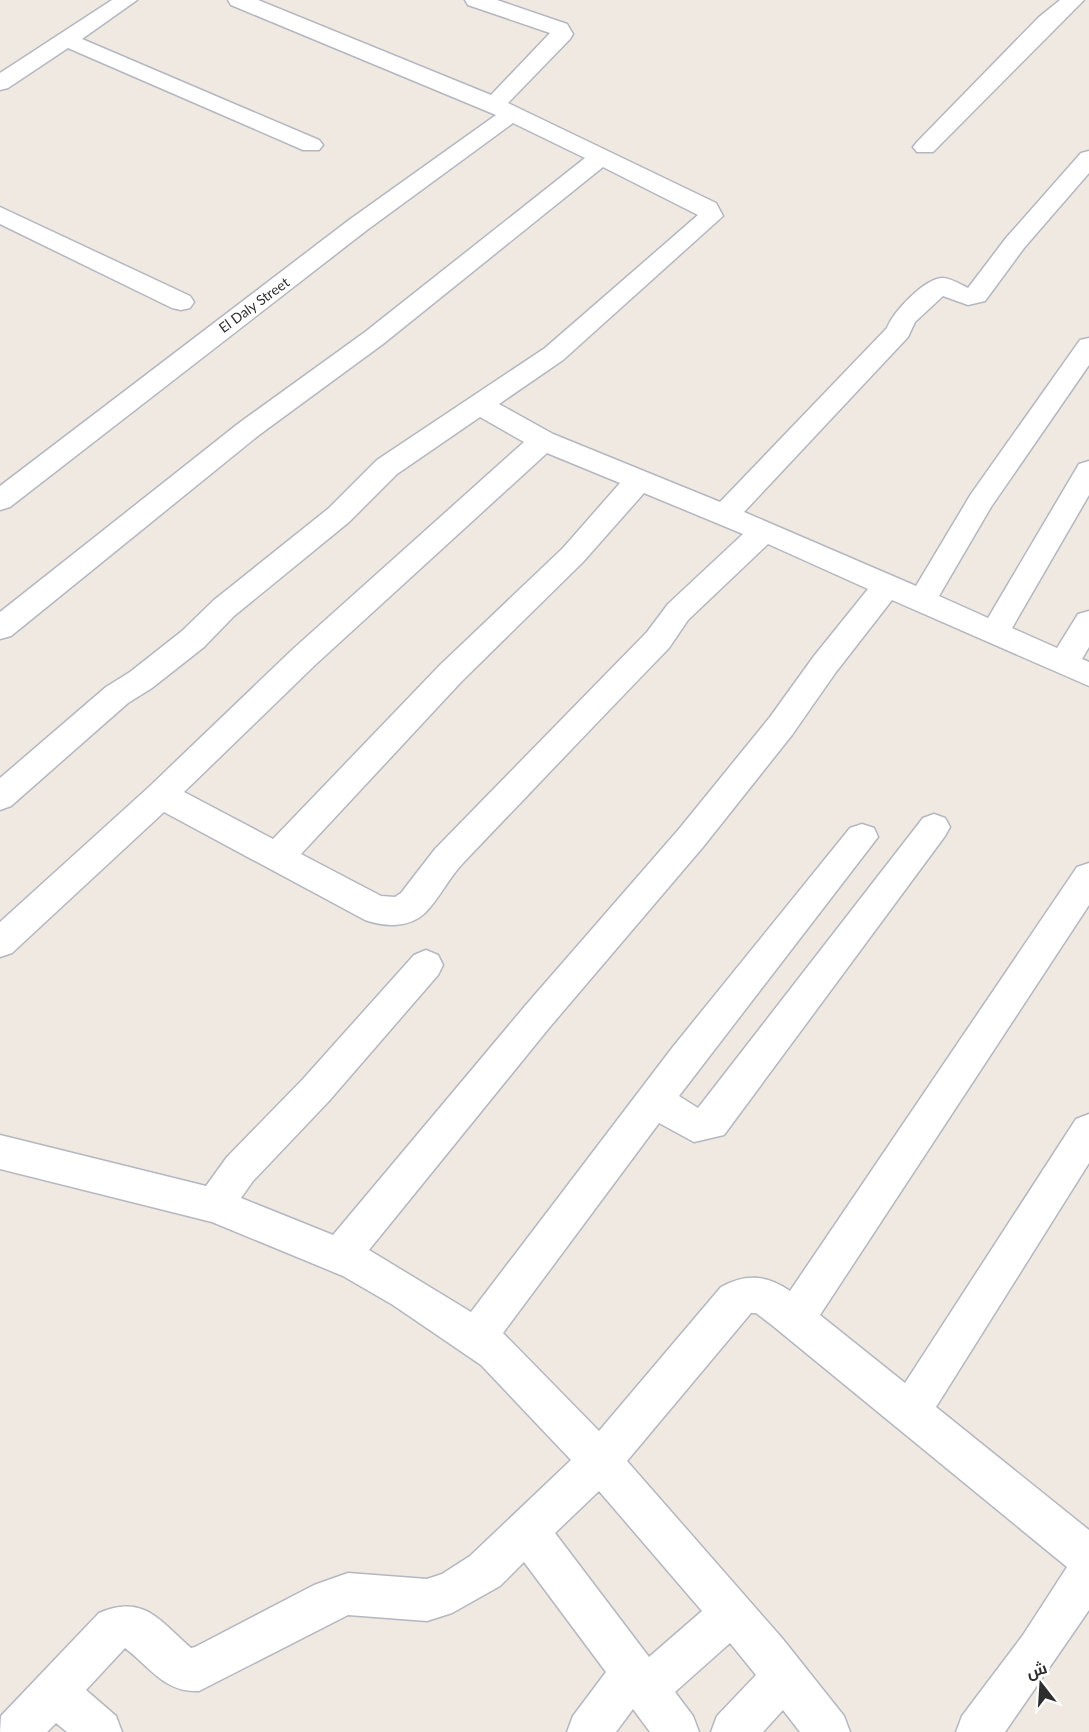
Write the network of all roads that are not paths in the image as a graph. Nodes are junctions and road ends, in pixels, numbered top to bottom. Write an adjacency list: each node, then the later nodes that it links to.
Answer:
1 (126, 0): 5 (street)
2 (238, 0): 7 (street)
3 (476, 0): 7 (street, El Daly Street)
4 (1072, 0): 9 (street)
5 (67, 40): 6 (street); 8 (street)
6 (0, 83)
7 (502, 110): 10 (street); 19 (street, El Daly Street)
8 (311, 145)
9 (926, 147)
10 (599, 158): 15 (street); 25 (street)
11 (1089, 158): 20 (street)
12 (0, 214): 13 (street)
13 (181, 302)
14 (1089, 346): 23 (street)
15 (478, 404): 16 (street); 29 (street)
16 (543, 441): 18 (street); 28 (street)
17 (1089, 471): 26 (street)
18 (639, 480): 20 (street); 32 (street)
19 (0, 500)
20 (724, 515): 21 (street)
21 (764, 531): 22 (street); 32 (street)
22 (887, 586): 23 (street); 40 (street)
23 (921, 602): 26 (street)
24 (1089, 622): 27 (street)
25 (0, 628)
26 (994, 634): 27 (street)
27 (1076, 670)
28 (161, 795): 32 (street); 34 (street)
29 (0, 797)
30 (934, 827): 36 (street)
31 (862, 837): 36 (street)
32 (277, 857)
33 (1089, 877): 41 (street)
34 (0, 943)
35 (426, 965): 39 (street)
36 (654, 1100): 42 (street)
37 (1089, 1131): 43 (street)
38 (0, 1152): 39 (street)
39 (214, 1205): 40 (street)
40 (340, 1256): 42 (street)
41 (794, 1318): 43 (street); 44 (street)
42 (475, 1338): 44 (street)
43 (909, 1413): 46 (street)
44 (600, 1461): 45 (street); 47 (street)
45 (527, 1531): 49 (street); 50 (street)
46 (1089, 1565): 57 (street)
47 (732, 1613): 48 (street); 49 (street)
48 (785, 1676): 55 (street); 56 (street)
49 (640, 1680): 53 (street); 54 (street)
50 (55, 1692): 51 (street); 52 (street)
51 (17, 1732)
52 (100, 1732)
53 (589, 1732)
54 (677, 1732)
55 (733, 1732)
56 (828, 1732)
57 (978, 1732)

